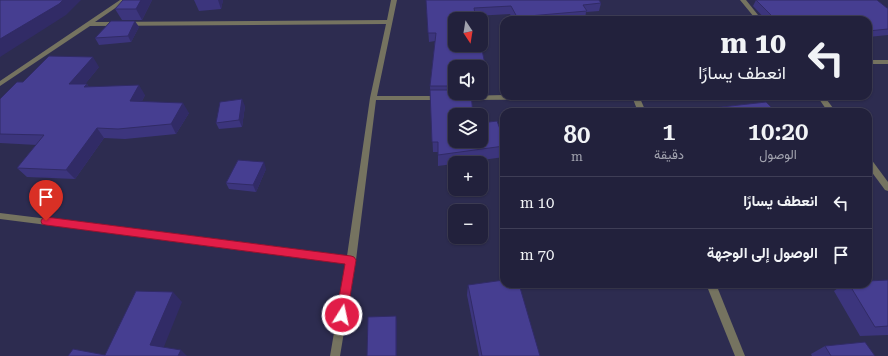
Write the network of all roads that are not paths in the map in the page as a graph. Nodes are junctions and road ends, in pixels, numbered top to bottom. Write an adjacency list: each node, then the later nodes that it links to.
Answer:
1 (124, 0): 6 (street)
2 (394, 0): 5 (street)
3 (743, 0): 4 (street)
4 (756, 16)
5 (389, 22): 6 (street); 10 (street)
6 (90, 24): 9 (street)
7 (872, 62): 8 (street)
8 (888, 62)
9 (0, 84)
10 (373, 98): 11 (street); 17 (street)
11 (445, 98)
12 (488, 98): 13 (street)
13 (500, 98)
14 (872, 166): 15 (street)
15 (888, 188)
16 (0, 216): 17 (street)
17 (351, 260): 19 (street)
18 (713, 288): 20 (street)
19 (335, 356)
20 (740, 356)

